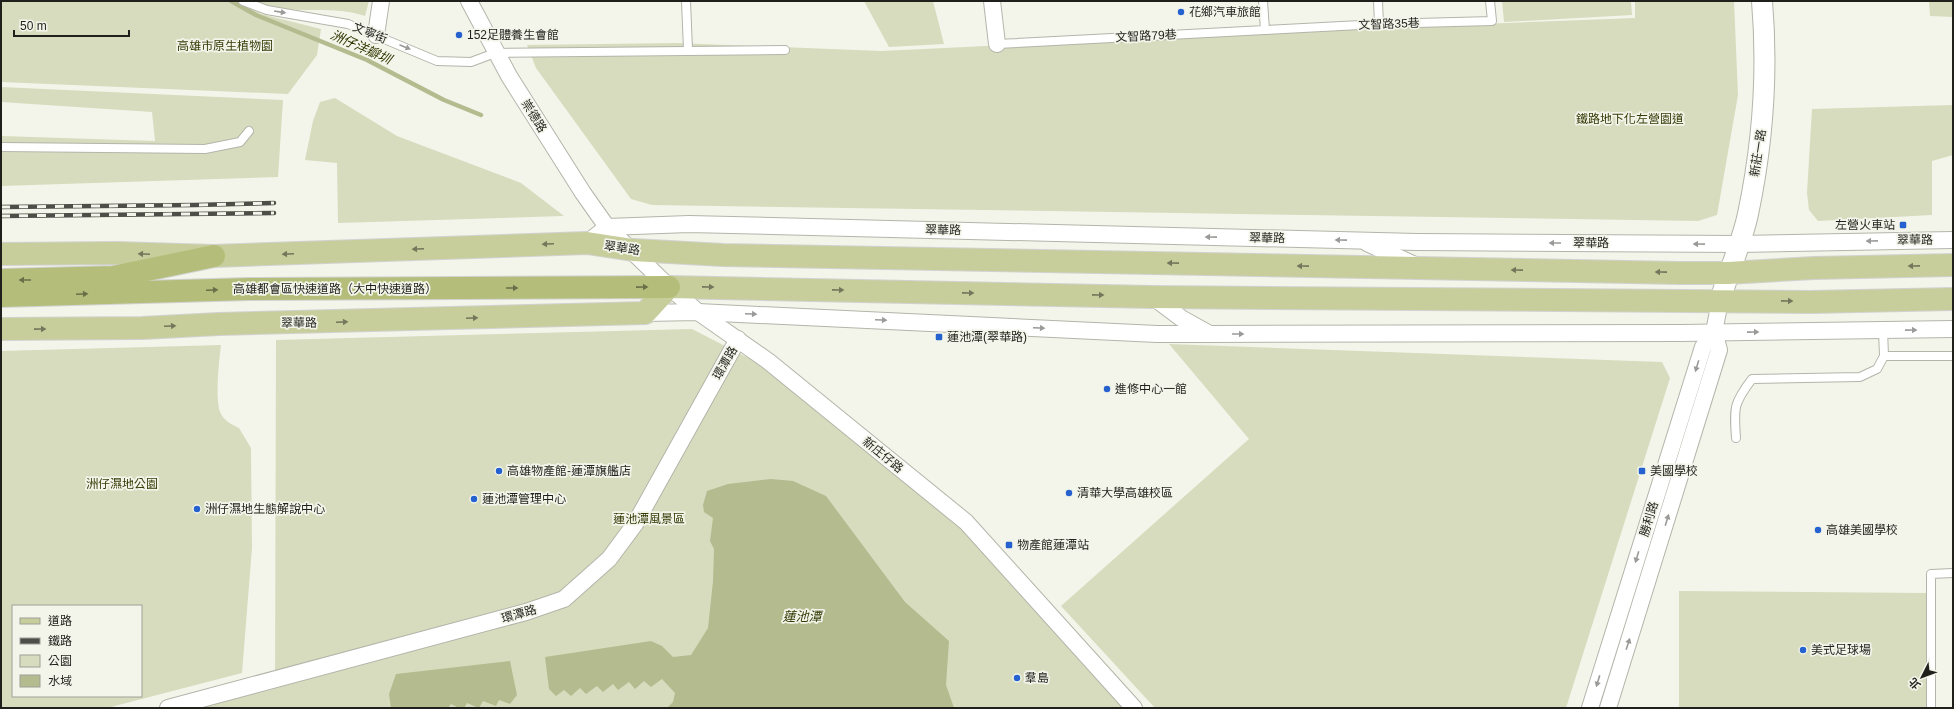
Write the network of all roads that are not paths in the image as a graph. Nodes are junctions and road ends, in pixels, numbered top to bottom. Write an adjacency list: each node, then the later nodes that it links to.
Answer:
1 (243, 1): 12 (lane, 文寧街, one-way to 12)
2 (381, 1): 12 (street)
3 (469, 1): 16 (street, 崇德路)
4 (686, 1): 14 (lane)
5 (992, 1): 13 (street)
6 (1263, 1): 11 (lane)
7 (1378, 1): 10 (lane)
8 (1490, 1): 10 (lane, 文智路35巷)
9 (1762, 1): 24 (street, 新莊一路)
10 (1379, 24): 11 (lane, 文智路35巷)
11 (1265, 30): 13 (lane, 文智路79巷)
12 (376, 35): 16 (lane, 文寧街, one-way to 16)
13 (997, 44)
14 (688, 50): 15 (lane, 文寧街); 16 (lane, 文寧街)
15 (785, 50)
16 (495, 53): 19 (street, 崇德路)
17 (249, 131): 18 (lane)
18 (1, 147)
19 (607, 227): 20 (street, 翠華路, one-way to 19); 23 (street, 翠華路); 25 (street, 新庄仔路)
20 (1360, 240): 22 (street, 翠華路); 27 (street)
21 (1953, 240): 24 (street, 翠華路, one-way to 24)
22 (1417, 242): 24 (street, 翠華路, one-way to 22); 27 (street)
23 (587, 243): 25 (main road, 翠華路); 28 (main road, 翠華路, one-way to 28)
24 (1738, 244): 32 (street, 新莊一路)
25 (633, 250): 30 (main road, 翠華路, one-way to 25); 34 (street, 新庄仔路)
26 (1, 254): 28 (main road, 翠華路, one-way to 26)
27 (1391, 254): 30 (street); 31 (street)
28 (214, 256): 33 (highway, one-way to 33)
29 (1953, 265): 32 (main road, 翠華路, one-way to 32)
30 (1364, 267): 31 (main road, 翠華路)
31 (1422, 268): 32 (main road, 翠華路, one-way to 31)
32 (1728, 274): 39 (street, 新莊一路)
33 (1, 280)
34 (669, 286): 35 (highway, 高雄都會區快速道路（大中快速道路）, one-way to 34); 37 (main road, one-way to 37); 40 (street, 新庄仔路); 41 (main road)
35 (1, 296)
36 (1211, 296): 37 (main road); 39 (main road); 42 (street)
37 (1153, 297): 42 (street)
38 (1953, 299): 39 (main road, one-way to 38)
39 (1720, 301): 46 (street, 勝利路)
40 (698, 312): 41 (street, 翠華路); 47 (street, 翠華路, one-way to 47); 49 (street, 新庄仔路)
41 (645, 313): 43 (main road, 翠華路, one-way to 41)
42 (1181, 318): 47 (street); 48 (street)
43 (1, 329)
44 (1883, 330): 45 (street, 翠華路, one-way to 45); 46 (street, 翠華路, one-way to 44); 50 (lane)
45 (1953, 330)
46 (1714, 332): 48 (street, 翠華路, one-way to 46); 56 (street, 勝利路, one-way to 56); 57 (street, 勝利路, one-way to 46)
47 (1157, 334): 48 (street, 翠華路)
48 (1209, 334)
49 (738, 339): 54 (street, 環潭路); 55 (street, 新庄仔路)
50 (1884, 356): 51 (lane); 52 (lane)
51 (1953, 356)
52 (1736, 438)
53 (1953, 573): 58 (lane)
54 (168, 708)
55 (1134, 708)
56 (1590, 708)
57 (1608, 708)
58 (1931, 708)

